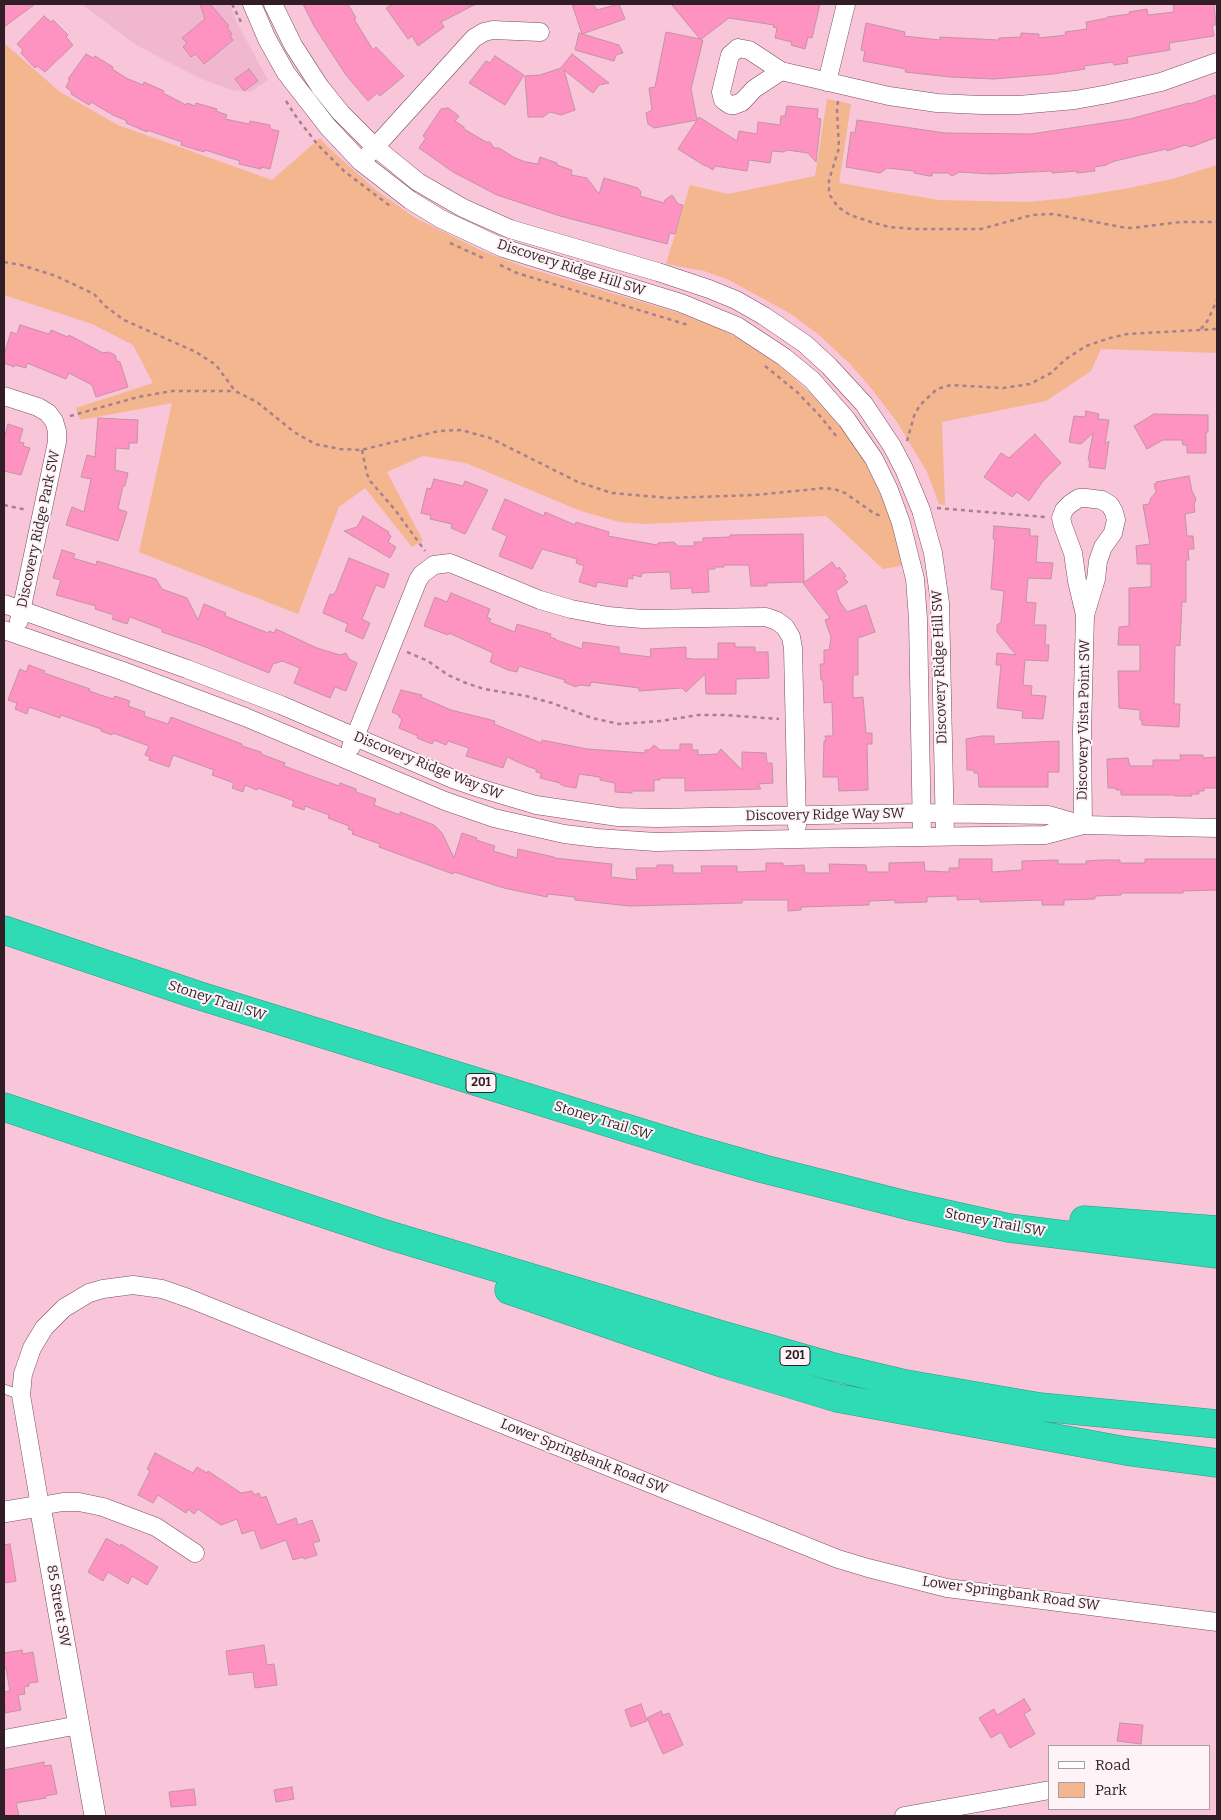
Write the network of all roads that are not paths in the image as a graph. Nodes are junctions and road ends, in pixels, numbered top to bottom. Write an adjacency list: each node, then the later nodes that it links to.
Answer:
1 (252, 4): 8 (street, Discovery Ridge Hill SW)
2 (272, 4): 5 (street, Discovery Ridge Hill SW)
3 (846, 4): 9 (street)
4 (540, 32): 10 (street)
5 (303, 61): 8 (street); 10 (street, Discovery Ridge Hill SW)
6 (1217, 62): 9 (street)
7 (782, 71): 9 (street)
8 (286, 73): 11 (street, Discovery Ridge Hill SW)
9 (834, 84)
10 (375, 147): 11 (street); 12 (street, Discovery Ridge Hill SW)
11 (361, 162): 13 (street, Discovery Ridge Hill SW)
12 (510, 229): 13 (street); 14 (street, Discovery Ridge Hill SW)
13 (503, 248): 15 (street, Discovery Ridge Hill SW)
14 (658, 272): 15 (street, Discovery Ridge Hill SW); 27 (street, Discovery Ridge Hill SW)
15 (652, 294): 26 (street, Discovery Ridge Hill SW)
16 (4, 396): 18 (street, Discovery Ridge Park SW)
17 (4, 604): 18 (street, Discovery Ridge Way SW)
18 (21, 610): 20 (street, Discovery Ridge Park SW); 21 (street, Discovery Ridge Way SW)
19 (1085, 615): 19 (street, Discovery Vista Point SW); 29 (street, Discovery Vista Point SW)
20 (10, 632): 22 (street, Discovery Ridge Way SW)
21 (187, 669): 22 (street); 23 (street, Discovery Ridge Way SW)
22 (178, 691): 24 (street, Discovery Ridge Way SW)
23 (355, 736): 24 (street); 25 (street, Discovery Ridge Way SW); 28 (street)
24 (346, 758): 31 (street, Discovery Ridge Way SW)
25 (568, 811): 28 (street, Discovery Ridge Way SW); 31 (street)
26 (922, 813): 27 (street, Discovery Ridge Way SW); 28 (street, Discovery Ridge Way SW); 32 (street, Discovery Ridge Hill SW)
27 (944, 814): 29 (street, Discovery Ridge Way SW); 33 (street, Discovery Ridge Hill SW)
28 (796, 815): 34 (street)
29 (1083, 825): 30 (street, Discovery Ridge Way SW); 33 (street, Discovery Ridge Way SW)
30 (1217, 828)
31 (564, 834): 34 (street, Discovery Ridge Way SW)
32 (922, 836): 33 (street, Discovery Ridge Way SW); 34 (street, Discovery Ridge Way SW)
33 (944, 836)
34 (797, 839)
35 (4, 930): 37 (highway, Stoney Trail SW / 201)
36 (4, 1107): 39 (highway, 201)
37 (764, 1169): 38 (highway); 40 (highway, Stoney Trail SW / 201)
38 (1217, 1230)
39 (385, 1234): 43 (highway, 201); 44 (highway)
40 (1217, 1254)
41 (4, 1388): 42 (lane)
42 (21, 1395): 45 (street, 85 Street SW); 48 (street, Lower Springbank Road SW)
43 (1217, 1424)
44 (1217, 1463)
45 (40, 1506): 46 (street); 47 (street); 49 (street, 85 Street SW)
46 (4, 1512)
47 (195, 1553)
48 (1217, 1622)
49 (79, 1725): 50 (street); 52 (street, 85 Street SW)
50 (4, 1739)
51 (1048, 1790): 53 (street)
52 (95, 1816)
53 (904, 1816)

